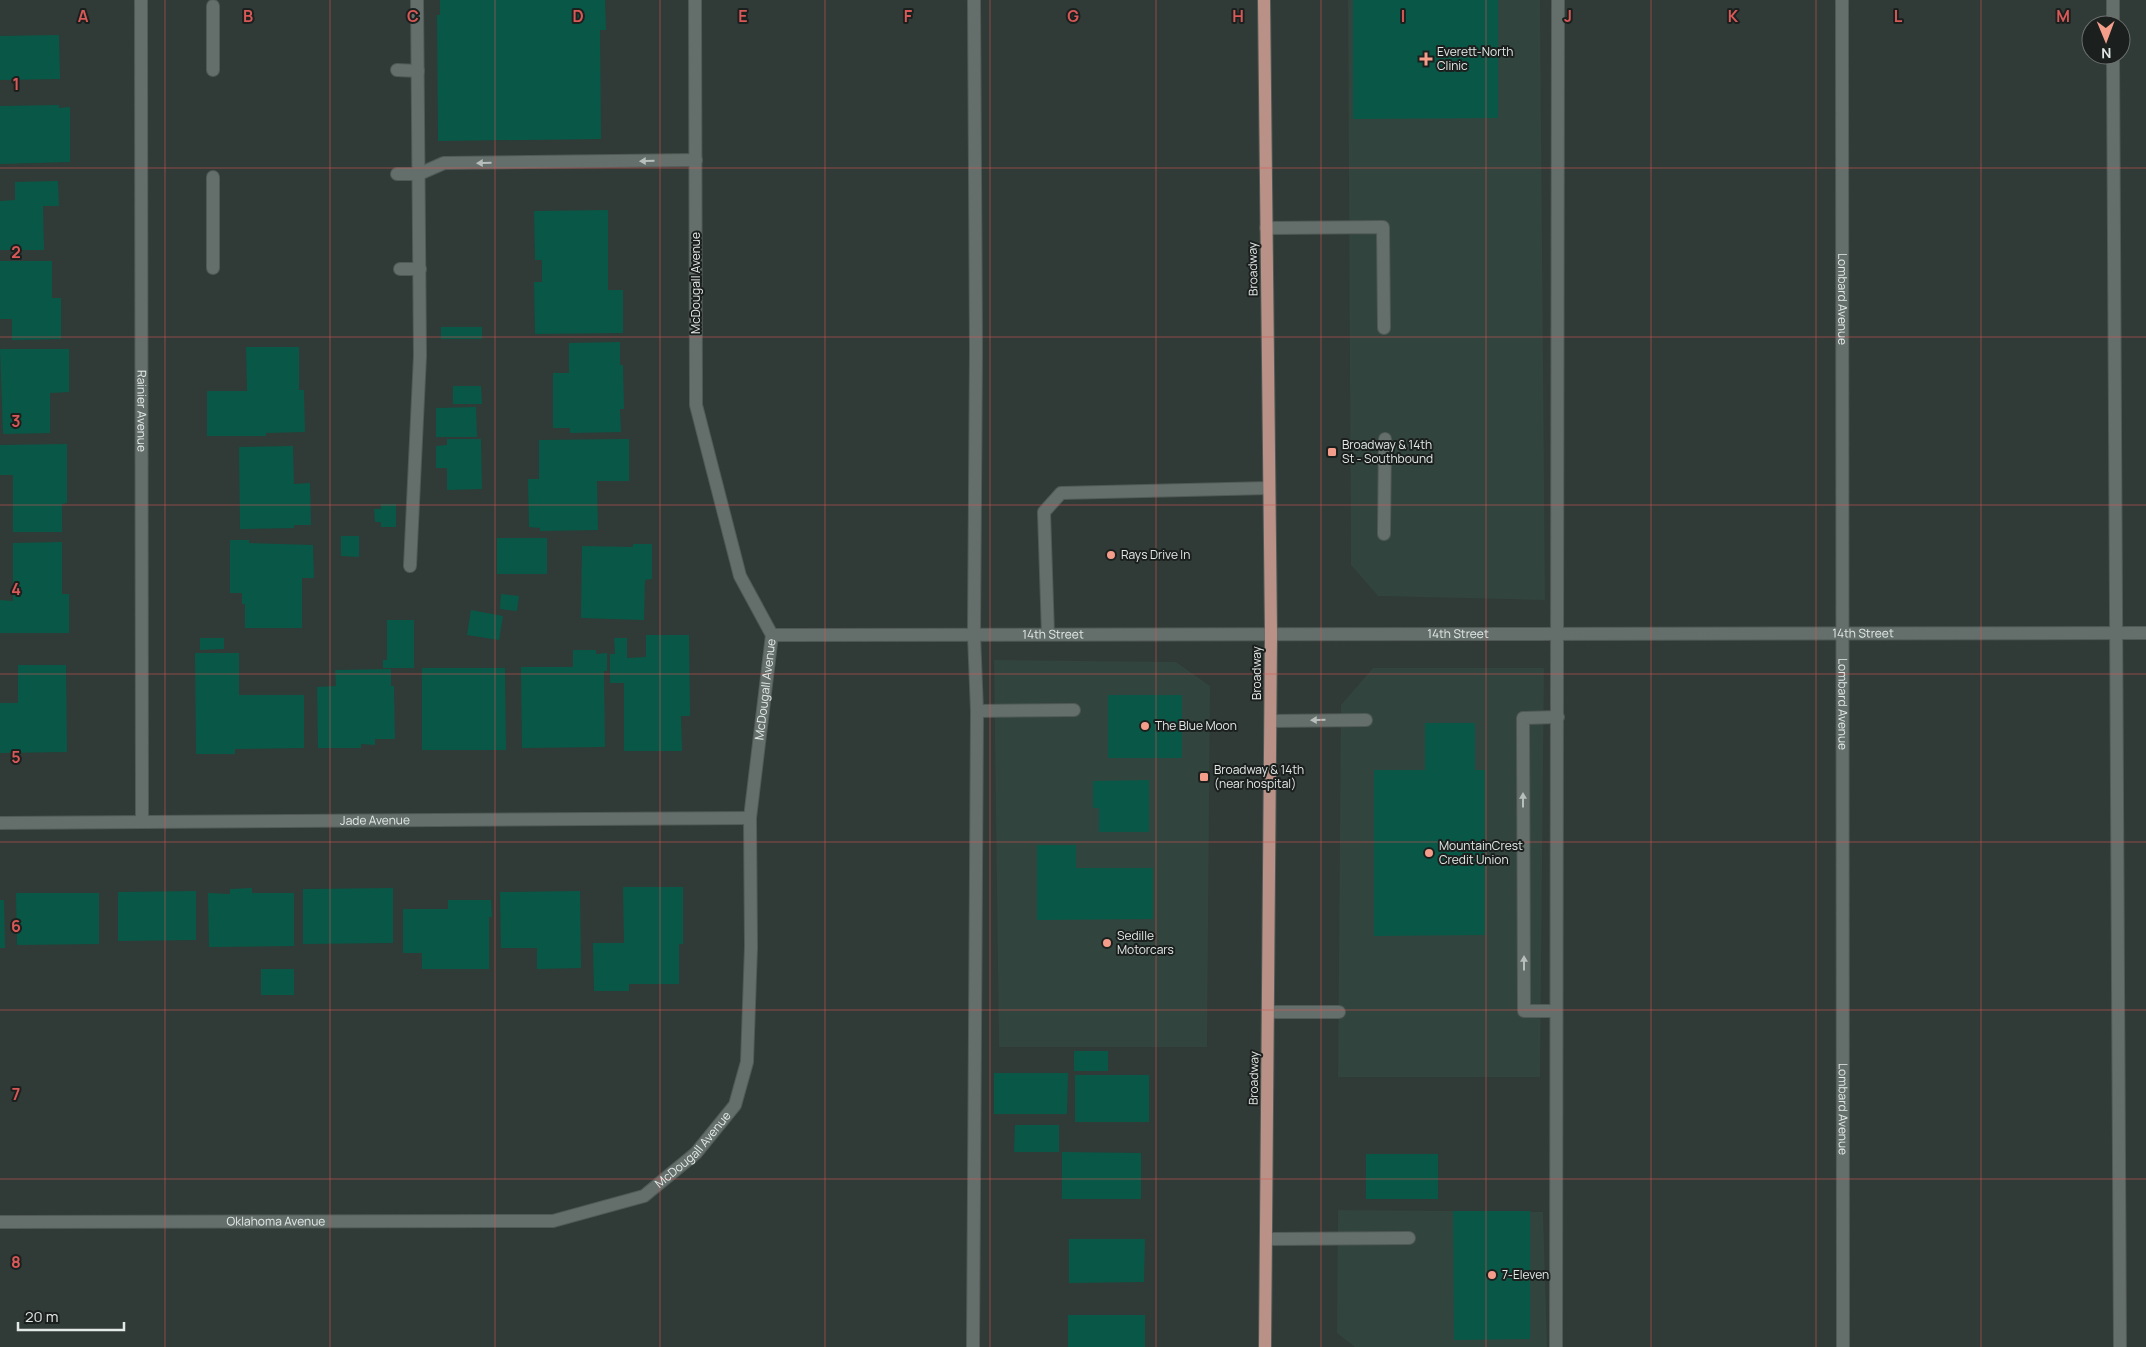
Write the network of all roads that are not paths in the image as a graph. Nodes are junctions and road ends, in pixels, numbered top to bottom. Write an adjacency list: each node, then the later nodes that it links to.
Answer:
1 (141, 0): 42 (street, Rainier Avenue)
2 (417, 0): 14 (street)
3 (695, 0): 15 (street, McDougall Avenue)
4 (974, 0): 35 (street)
5 (1264, 0): 19 (main road, Broadway)
6 (1558, 0): 32 (street)
7 (1842, 0): 33 (street, Lombard Avenue)
8 (2113, 0): 10 (street)
9 (213, 6): 12 (street)
10 (2113, 15)
11 (2113, 65): 28 (street)
12 (213, 70)
13 (396, 70): 14 (street)
14 (418, 71): 17 (street)
15 (696, 160): 17 (street, one-way to 17); 34 (street, McDougall Avenue)
16 (397, 174): 17 (street)
17 (418, 174): 22 (street)
18 (213, 177): 20 (street)
19 (1266, 228): 23 (street); 25 (main road, Broadway)
20 (213, 268)
21 (400, 269): 22 (street)
22 (420, 269): 27 (street)
23 (1384, 328)
24 (1385, 438): 26 (street)
25 (1269, 488): 30 (street); 31 (main road, Broadway)
26 (1384, 534)
27 (410, 566)
28 (2116, 633): 29 (street, 14th Street); 33 (street, 14th Street); 55 (street)
29 (2146, 633)
30 (1048, 634): 31 (street, 14th Street); 35 (street, 14th Street)
31 (1271, 634): 32 (street, 14th Street); 40 (main road, Broadway)
32 (1557, 634): 33 (street, 14th Street); 38 (street)
33 (1842, 634): 54 (street, Lombard Avenue)
34 (772, 635): 35 (street, 14th Street); 41 (street, McDougall Avenue)
35 (974, 635): 37 (street)
36 (1074, 710): 37 (street)
37 (977, 711): 51 (street)
38 (1558, 717): 46 (street); 46 (street, one-way to 38)
39 (1366, 720): 40 (street, one-way to 40)
40 (1271, 721): 44 (main road, Broadway)
41 (750, 818): 42 (street, Jade Avenue); 47 (street, McDougall Avenue)
42 (142, 822): 43 (street, Jade Avenue)
43 (0, 823)
44 (1268, 1012): 45 (street); 50 (main road, Broadway)
45 (1339, 1012)
46 (1556, 1012): 53 (street)
47 (553, 1221): 48 (street, Oklahoma Avenue)
48 (0, 1222)
49 (1410, 1238): 50 (street)
50 (1266, 1239): 52 (main road, Broadway)
51 (972, 1347)
52 (1265, 1347)
53 (1556, 1347)
54 (1844, 1347)
55 (2120, 1347)

